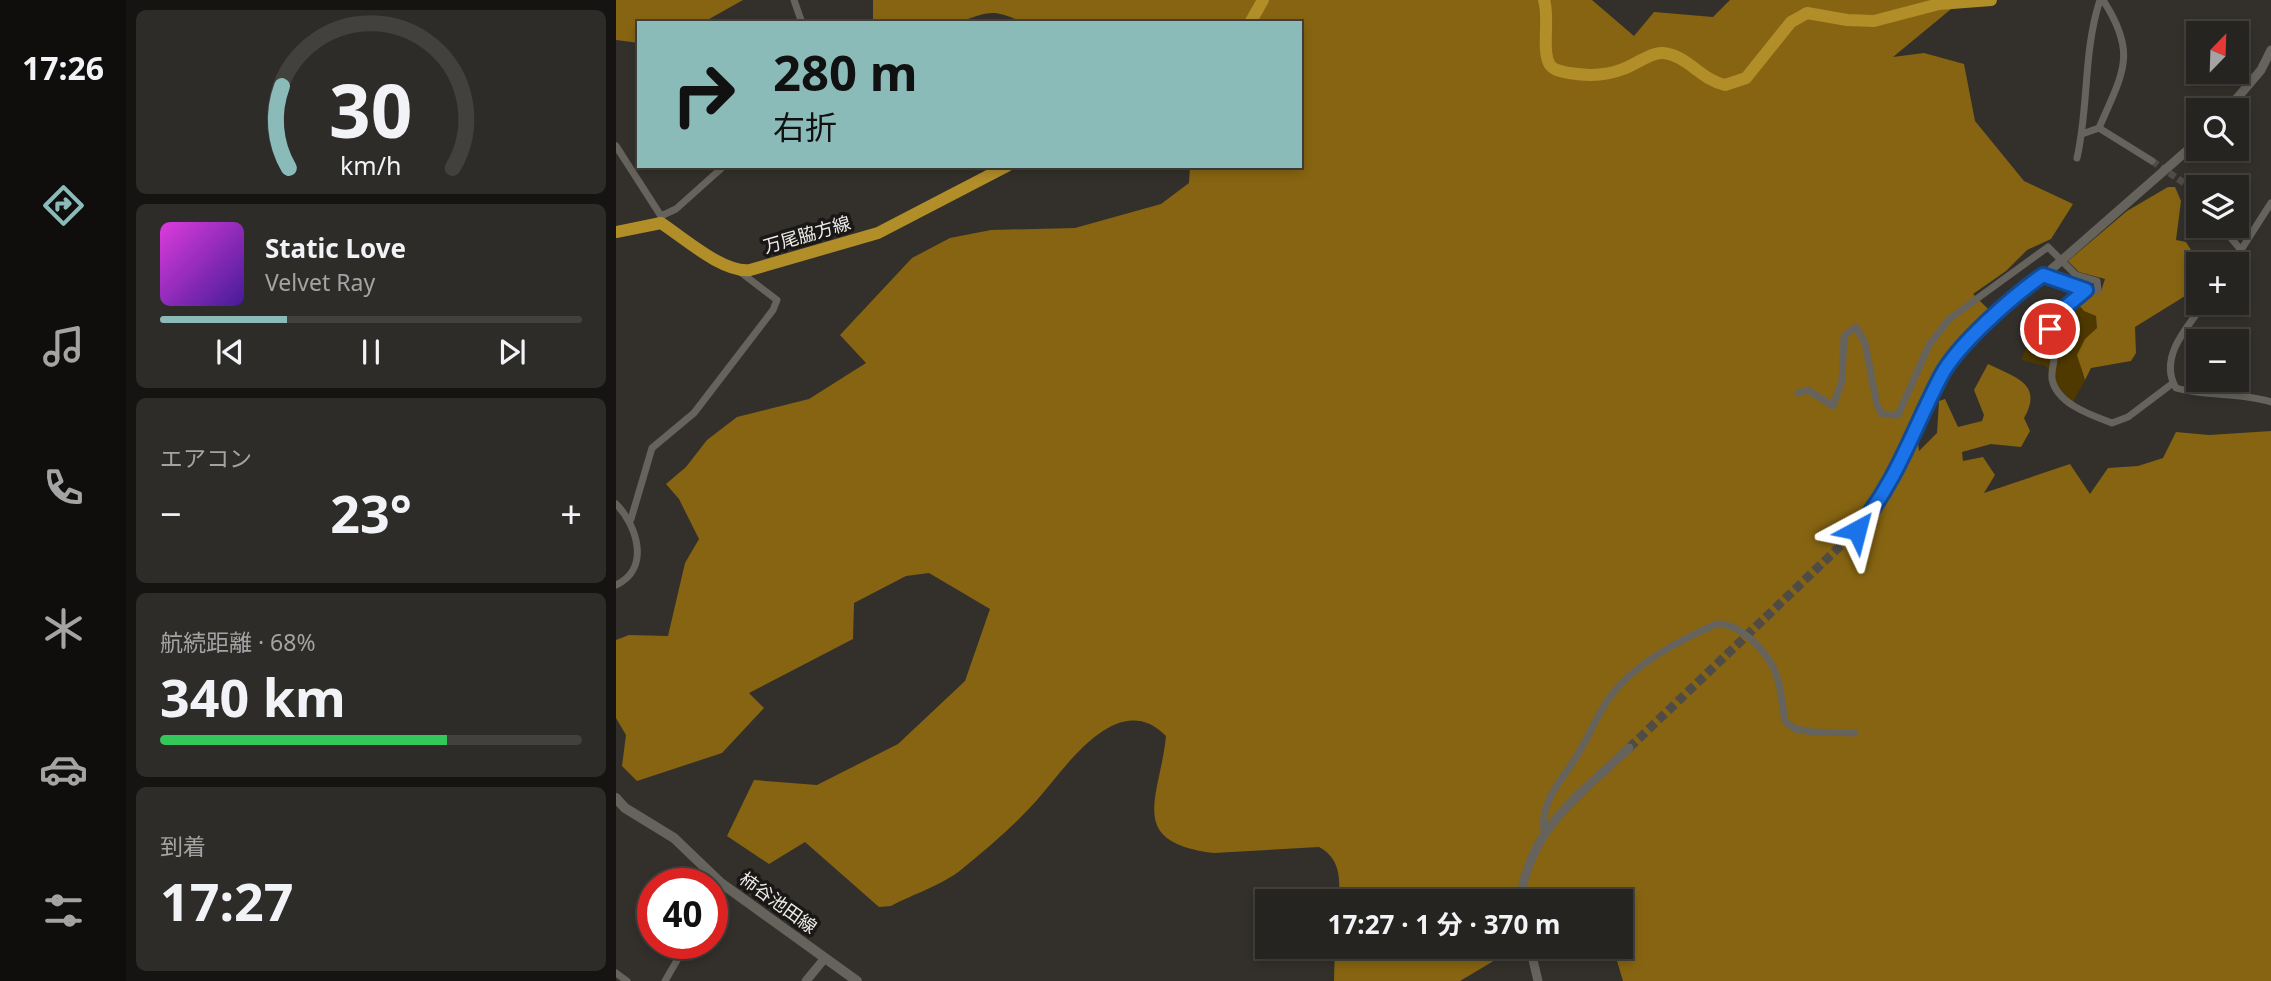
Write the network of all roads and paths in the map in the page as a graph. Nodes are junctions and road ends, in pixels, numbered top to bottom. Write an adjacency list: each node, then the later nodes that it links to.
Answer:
1 (794, 0): 6 (street)
2 (1544, 0): 3 (main road)
3 (1991, 0)
4 (2101, 0): 10 (street); 11 (street)
5 (1259, 2): 7 (main road)
6 (801, 21)
7 (1251, 21)
8 (2271, 50): 9 (street)
9 (2237, 98)
10 (2099, 128): 11 (street); 15 (street)
11 (2082, 134): 14 (street)
12 (616, 146): 19 (street)
13 (2186, 151): 24 (street)
14 (2077, 158)
15 (2152, 161)
16 (722, 168): 19 (street)
17 (1003, 168): 23 (main road, 万尾脇方線)
18 (2271, 203): 22 (street)
19 (661, 220): 20 (main road); 23 (main road)
20 (616, 232)
21 (2231, 238): 22 (street)
22 (2241, 250)
23 (739, 271): 31 (street)
24 (2043, 275): 25 (street); 32 (street)
25 (2086, 290): 27 (street); 28 (street)
26 (2197, 315): 27 (street)
27 (2173, 383): 29 (street)
28 (1798, 393)
29 (2271, 402)
30 (616, 504): 31 (street)
31 (631, 519): 33 (street)
32 (1857, 530)
33 (616, 585)
34 (1855, 733): 37 (street)
35 (1629, 748): 37 (street)
36 (616, 799): 38 (main road, 柿谷池田線)
37 (1544, 831): 40 (street)
38 (705, 868)
39 (728, 888): 41 (main road, 柿谷池田線)
40 (1523, 889)
41 (825, 958): 47 (street); 48 (main road, 柿谷池田線)
42 (678, 959): 46 (street)
43 (1533, 959): 49 (street)
44 (616, 973): 45 (street)
45 (627, 981)
46 (665, 981)
47 (806, 981)
48 (857, 981)
49 (1538, 981)

